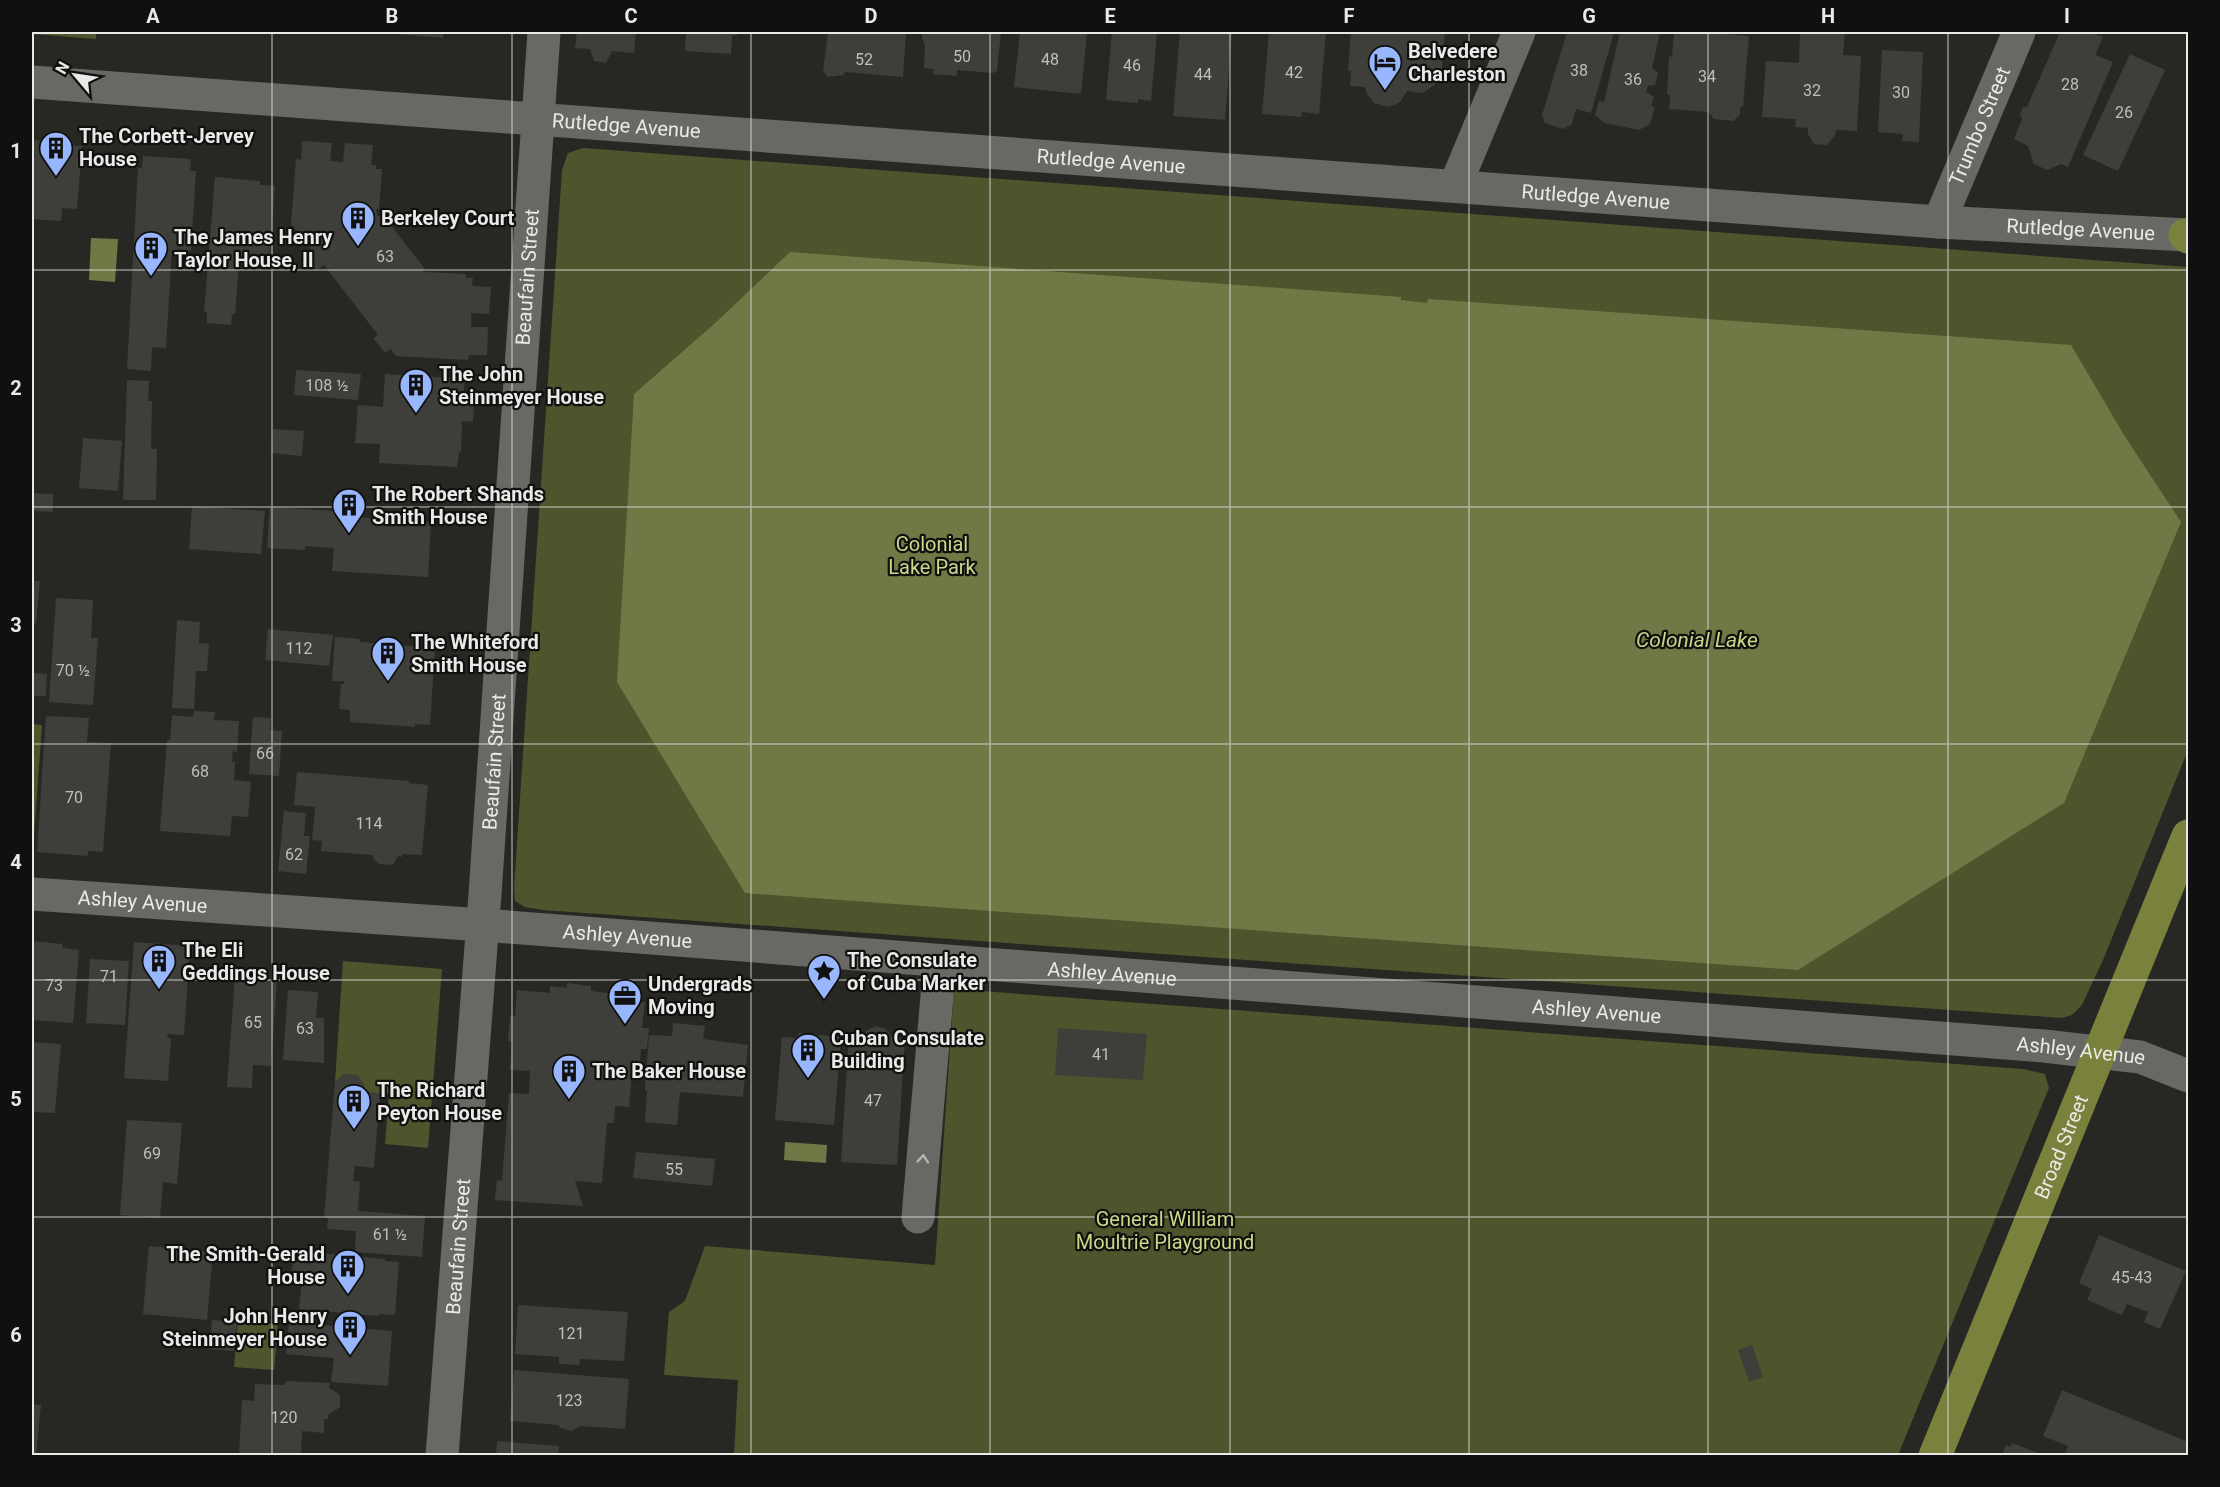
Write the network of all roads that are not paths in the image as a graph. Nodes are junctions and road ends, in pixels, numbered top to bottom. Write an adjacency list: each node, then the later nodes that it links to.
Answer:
1 (544, 32): 5 (street, Beaufain Street)
2 (1519, 32): 6 (street)
3 (2019, 32): 7 (street, Trumbo Street)
4 (32, 82): 5 (street, Rutledge Avenue)
5 (538, 120): 6 (street, Rutledge Avenue); 11 (street, Beaufain Street)
6 (1455, 186): 7 (street, Rutledge Avenue)
7 (1939, 222): 8 (street, Rutledge Avenue)
8 (2187, 236)
9 (2188, 836): 13 (main road, Broad Street)
10 (32, 894): 11 (street, Ashley Avenue)
11 (483, 925): 12 (street, Ashley Avenue); 16 (street, Beaufain Street)
12 (940, 961): 13 (street, Ashley Avenue); 15 (street, one-way to 12)
13 (2100, 1051): 14 (street, Ashley Avenue); 17 (main road, Broad Street)
14 (2188, 1076)
15 (918, 1217)
16 (442, 1455)
17 (1935, 1455)

